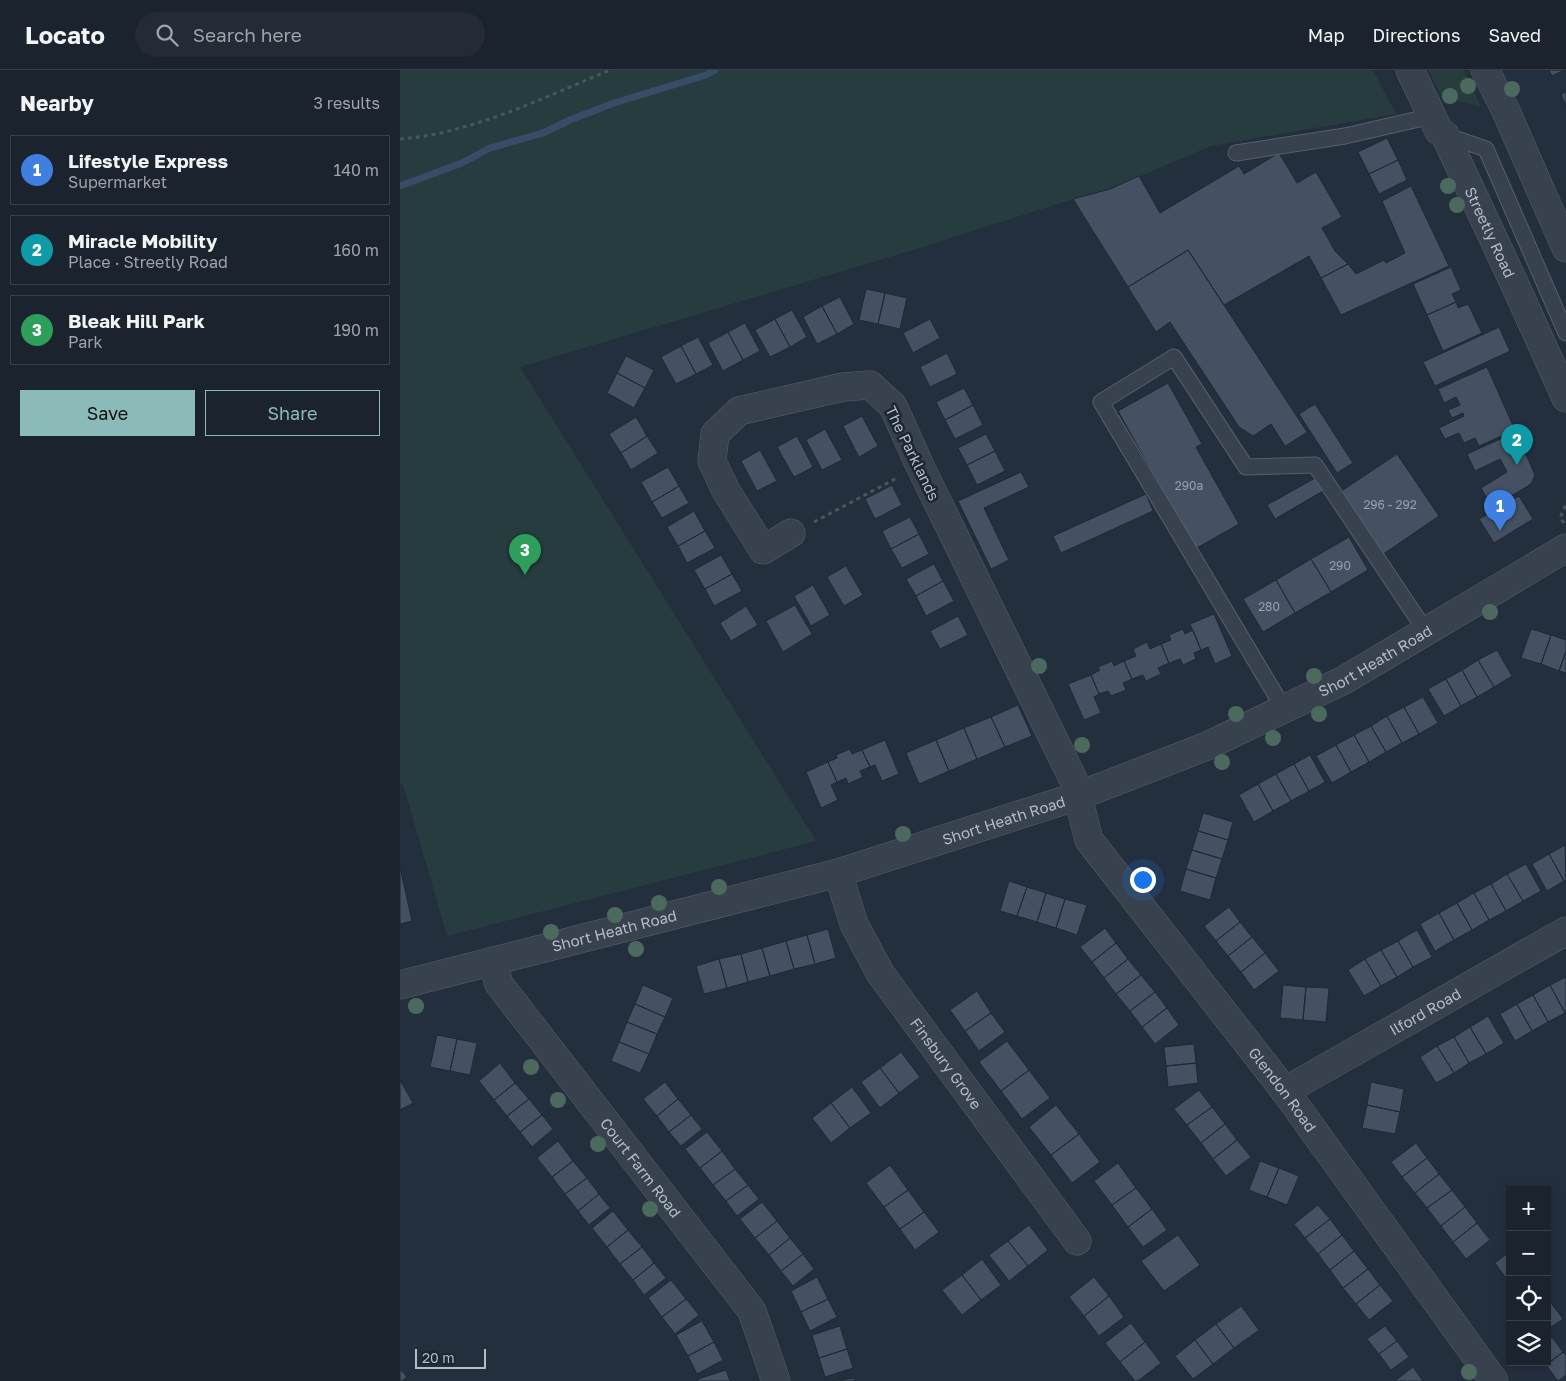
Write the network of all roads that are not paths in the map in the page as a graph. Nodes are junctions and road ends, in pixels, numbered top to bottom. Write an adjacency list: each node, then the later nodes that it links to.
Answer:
1 (1410, 70): 3 (street, Streetly Road)
2 (1485, 70): 5 (street)
3 (1438, 125): 4 (lane); 6 (lane); 7 (street, Streetly Road)
4 (1236, 153)
5 (1566, 248)
6 (1566, 333)
7 (1566, 398)
8 (791, 534): 12 (street, The Parklands)
9 (1566, 548): 10 (street, Short Heath Road)
10 (1425, 630): 11 (street, Short Heath Road); 11 (lane)
11 (1284, 709): 12 (street, Short Heath Road)
12 (1078, 796): 13 (street, Short Heath Road); 17 (street, Glendon Road)
13 (838, 873): 15 (street, Short Heath Road); 18 (street, Finsbury Grove)
14 (1566, 931): 17 (street, Ilford Road)
15 (492, 961): 16 (street, Short Heath Road); 19 (street, Court Farm Road)
16 (400, 985)
17 (1285, 1091): 20 (street, Glendon Road)
18 (1077, 1241)
19 (776, 1381)
20 (1494, 1381)

